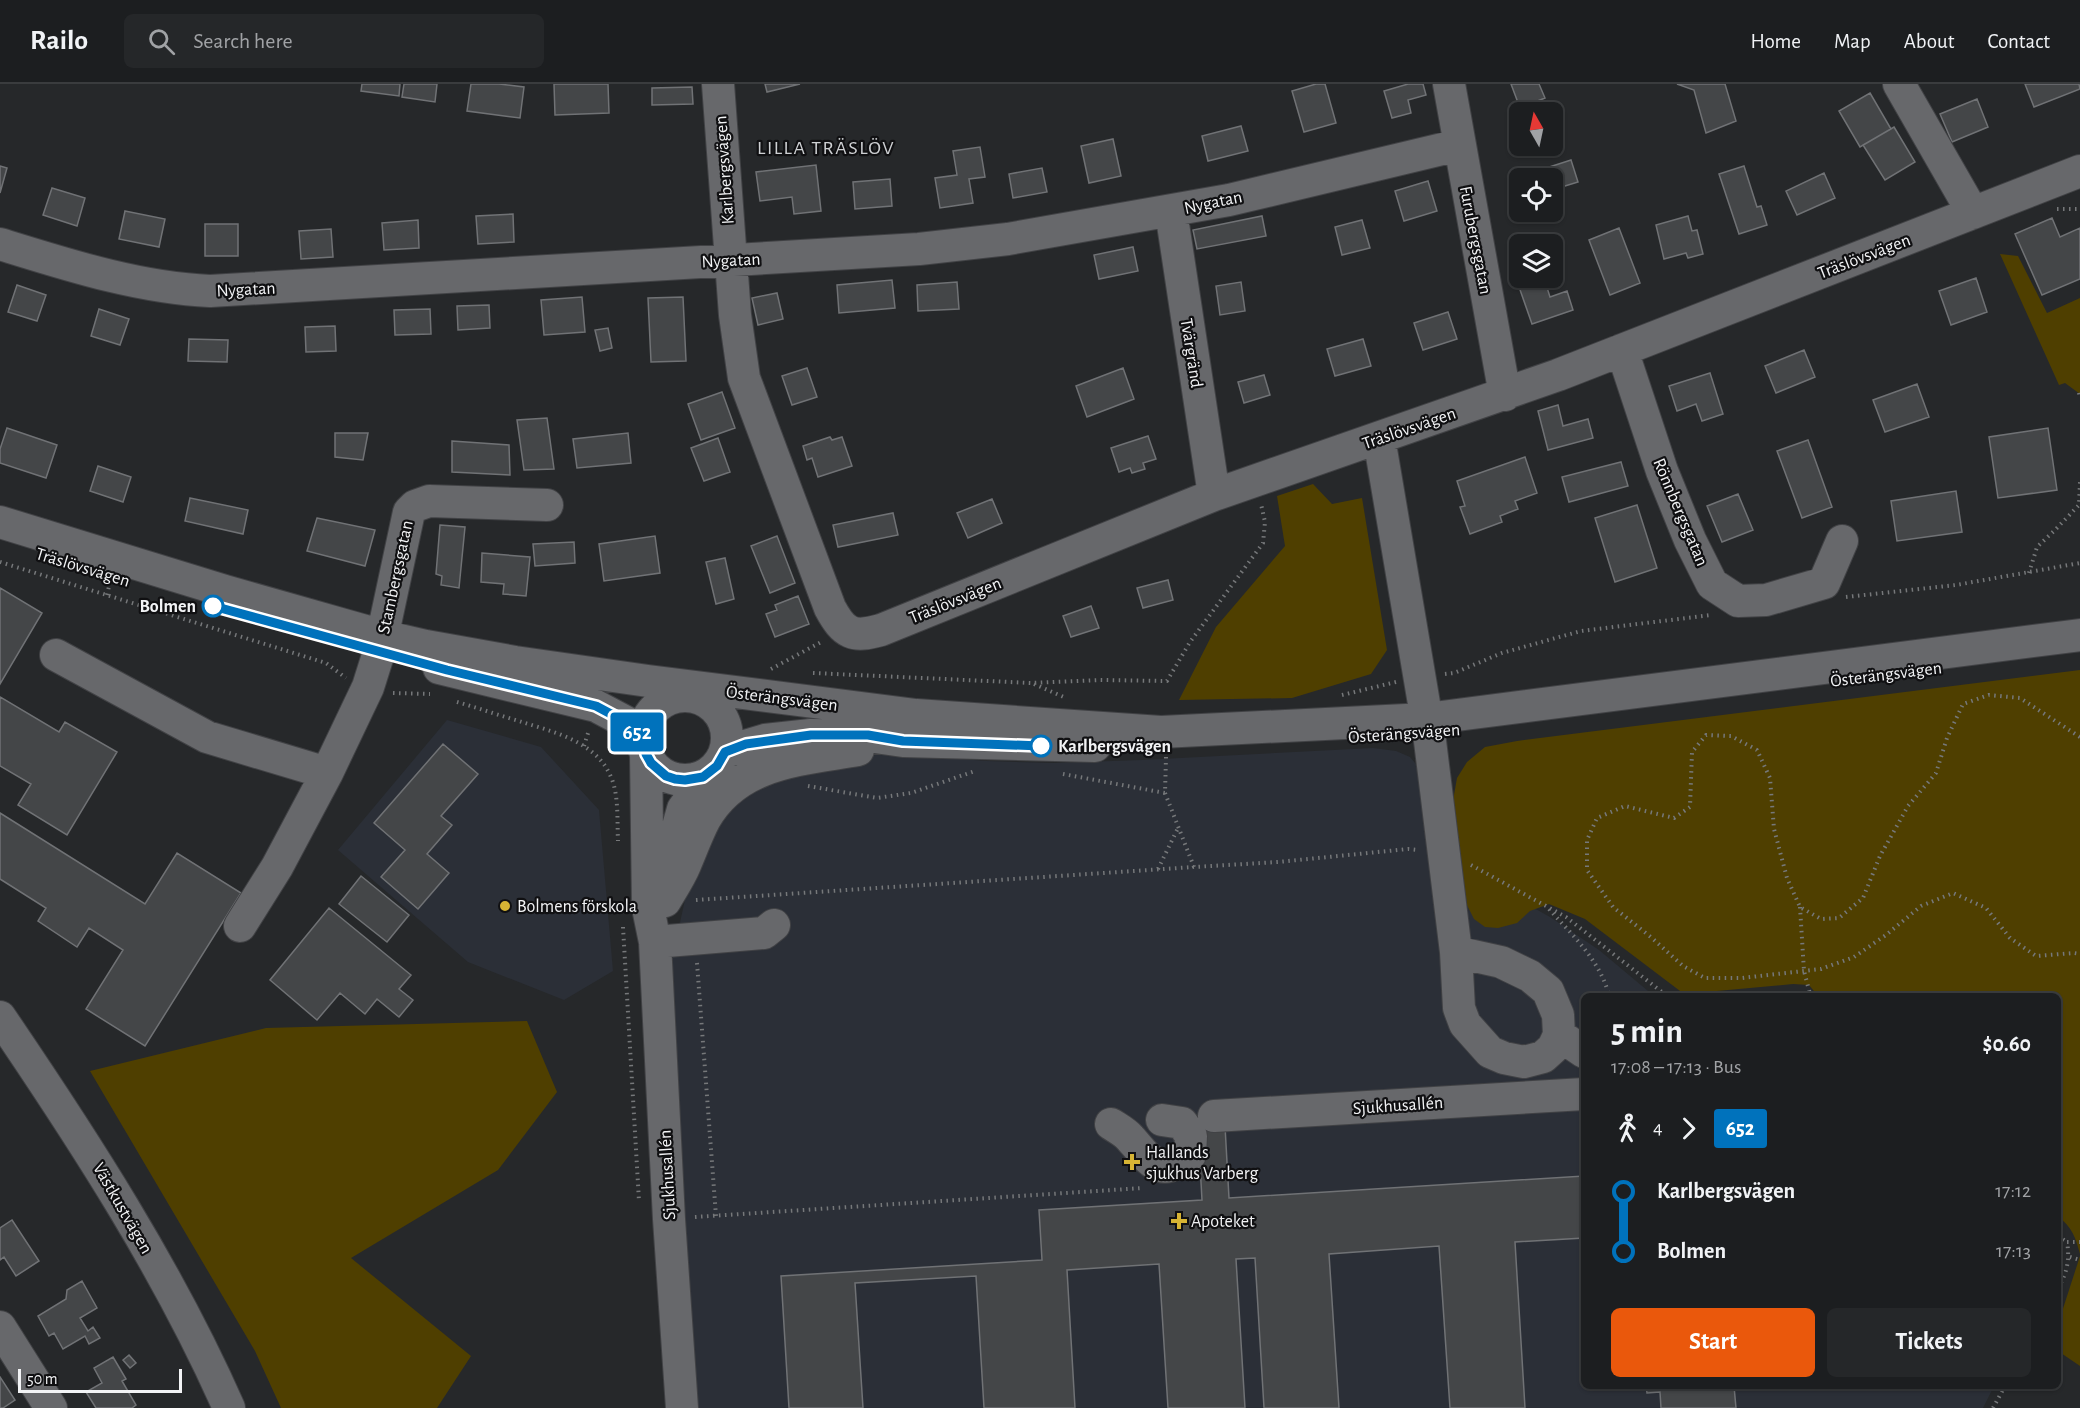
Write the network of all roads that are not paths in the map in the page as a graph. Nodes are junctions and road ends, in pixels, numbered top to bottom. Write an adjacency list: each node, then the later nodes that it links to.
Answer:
1 (718, 84): 9 (street, Karlbergsvägen)
2 (1449, 84): 4 (street, Furubergsgatan)
3 (1899, 84): 7 (street)
4 (1459, 145): 6 (street, Nygatan); 11 (street, Furubergsgatan)
5 (2080, 171): 7 (street, Träslövsvägen)
6 (1171, 211): 9 (street, Nygatan); 13 (street, Tvärgränd)
7 (1973, 213): 10 (street, Träslövsvägen)
8 (0, 244): 9 (street, Nygatan)
9 (730, 259): 18 (street, Karlbergsvägen)
10 (1622, 350): 11 (street, Träslövsvägen); 16 (street, Rönnbergsgatan)
11 (1505, 395): 12 (street, Träslövsvägen)
12 (1379, 438): 13 (street, Träslövsvägen); 27 (street)
13 (1214, 495): 18 (street, Träslövsvägen)
14 (547, 506): 20 (street, Stambergsgatan)
15 (0, 522): 20 (street, Träslövsvägen)
16 (1842, 541)
17 (0, 542): 20 (street, Träslövsvägen)
18 (846, 629)
19 (2080, 635): 27 (street, Österängsvägen)
20 (381, 644): 23 (street, Träslövsvägen); 24 (street, Träslövsvägen); 31 (street, Stambergsgatan)
21 (2080, 649): 27 (street, Österängsvägen)
22 (56, 655): 31 (street)
23 (447, 670): 29 (street, Träslövsvägen); 32 (street)
24 (591, 673): 25 (street, Österängsvägen)
25 (648, 681): 26 (street, Österängsvägen); 28 (street, Österängsvägen)
26 (694, 699): 28 (street, Österängsvägen); 29 (street); 30 (street)
27 (1427, 726): 28 (street, Österängsvägen); 37 (street)
28 (909, 728): 30 (street, Österängsvägen); 33 (street)
29 (645, 747): 30 (street); 32 (street)
30 (718, 762): 33 (street)
31 (327, 773): 35 (street, Stambergsgatan)
32 (646, 800): 36 (street)
33 (665, 901): 36 (street)
34 (774, 925): 36 (street)
35 (240, 926)
36 (655, 942): 47 (street, Sjukhusallén)
37 (1456, 952): 39 (street); 39 (street)
38 (0, 1017): 46 (street, Västkustvägen)
39 (1571, 1044)
40 (1581, 1095): 41 (street, Sjukhusallén)
41 (1214, 1116)
42 (1162, 1120): 43 (street)
43 (1111, 1124)
44 (0, 1327): 45 (street)
45 (51, 1408)
46 (230, 1408)
47 (682, 1408)

